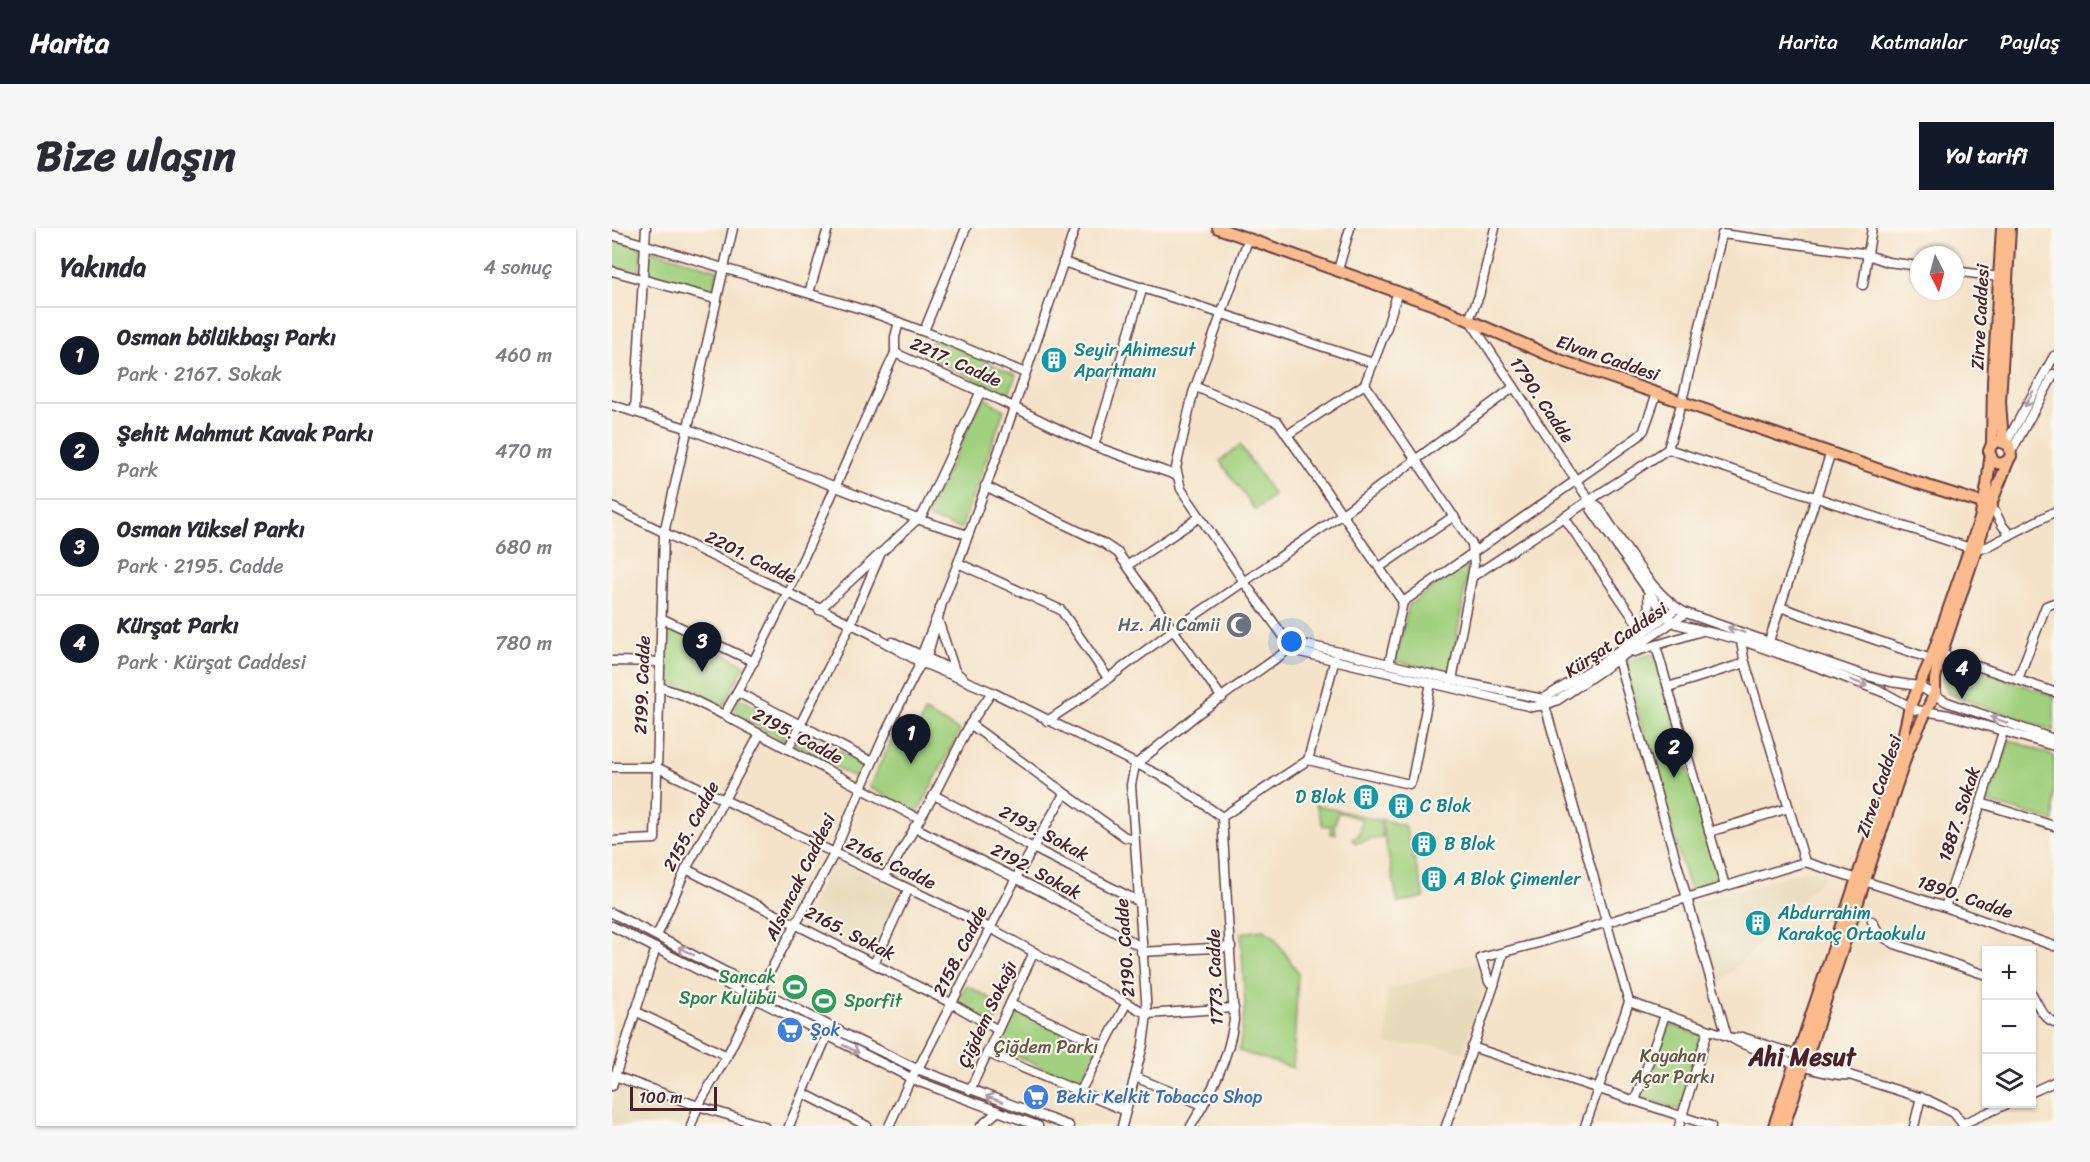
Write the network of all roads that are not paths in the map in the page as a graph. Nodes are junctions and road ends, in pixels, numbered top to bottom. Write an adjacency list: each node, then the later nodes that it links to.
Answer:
1 (646, 228): 14 (street)
2 (733, 228): 18 (street, 2199. Cadde)
3 (828, 228): 27 (street)
4 (966, 228): 32 (street)
5 (1075, 228): 16 (street)
6 (1218, 228): 13 (main road, Elvan Caddesi)
7 (1350, 228): 19 (street)
8 (1495, 228): 30 (street)
9 (1872, 228): 15 (street)
10 (2002, 228): 22 (main road, Zirve Caddesi)
11 (2010, 228): 50 (main road, Zirve Caddesi)
12 (612, 235): 14 (street)
13 (1248, 240): 19 (main road, Elvan Caddesi); 29 (street)
14 (645, 245): 18 (street); 23 (street)
15 (1868, 255): 17 (street); 24 (street); 43 (street)
16 (1064, 262): 25 (street); 36 (street)
17 (1910, 265)
18 (723, 267): 27 (street); 28 (street, 2199. Cadde)
19 (1338, 270): 26 (main road, Elvan Caddesi)
20 (612, 271): 23 (street)
21 (1964, 272): 22 (street)
22 (2000, 277): 50 (main road, Zirve Caddesi)
23 (643, 279): 28 (street); 46 (street)
24 (1863, 285)
25 (1143, 287): 29 (street); 49 (street)
26 (1398, 291): 30 (main road, Elvan Caddesi); 35 (street)
27 (808, 293): 31 (street)
28 (716, 299): 47 (street, 2199. Cadde)
29 (1220, 313): 35 (street); 39 (street)
30 (1469, 319): 40 (street, 1790. Cadde); 42 (main road, Elvan Caddesi)
31 (899, 322): 32 (street); 33 (street)
32 (924, 331): 36 (street)
33 (895, 353): 41 (street, 2217. Cadde); 57 (street, 2217. Cadde)
34 (2054, 356): 50 (street, one-way to 50)
35 (1373, 363): 38 (street)
36 (1025, 373): 45 (street)
37 (2054, 374): 50 (street)
38 (1365, 384): 48 (street); 54 (street)
39 (1196, 387): 48 (street); 55 (street)
40 (1514, 387): 54 (street); 56 (street, 1790. Cadde)
41 (981, 392): 45 (street, 2217. Cadde); 68 (street)
42 (1657, 393): 43 (main road, Elvan Caddesi); 56 (street)
43 (1682, 401): 51 (street); 52 (main road, Elvan Caddesi)
44 (612, 405): 46 (street)
45 (1013, 407): 49 (street, 2217. Cadde); 58 (street)
46 (635, 412): 47 (street)
47 (686, 428): 57 (street); 69 (street, 2199. Cadde)
48 (1287, 435): 64 (street)
49 (1094, 446): 55 (street, 2217. Cadde)
50 (2004, 448): 53 (main road, Zirve Caddesi); 53 (main road); 61 (main road, Zirve Caddesi)
51 (1668, 449): 59 (street); 60 (street)
52 (1831, 452): 59 (street); 61 (main road, Elvan Caddesi)
53 (1990, 459): 61 (main road, Zirve Caddesi)
54 (1415, 461): 64 (street); 65 (street)
55 (1178, 476): 66 (street)
56 (1576, 481): 60 (street, 1790. Cadde); 73 (street)
57 (837, 486): 68 (street); 81 (street, 2217. Cadde)
58 (985, 486): 70 (street); 76 (street)
59 (1816, 497): 72 (street); 85 (street)
60 (1589, 500): 67 (street); 80 (street, 1790. Cadde); 86 (street, 1790. Cadde)
61 (1988, 505): 71 (street); 72 (main road, Zirve Caddesi)
62 (612, 507): 69 (street, 2201. Cadde)
63 (2054, 512): 71 (street)
64 (1341, 515): 77 (street); 79 (street)
65 (1454, 516): 73 (street); 77 (street)
66 (1200, 517): 76 (street); 79 (street)
67 (1564, 517): 78 (street); 93 (street)
68 (918, 519): 70 (street); 74 (street)
69 (664, 533): 81 (street, 2201. Cadde); 89 (street, 2199. Cadde)
70 (968, 535): 75 (street)
71 (2010, 535): 72 (street)
72 (1974, 548): 101 (main road, Zirve Caddesi)
73 (1473, 553): 78 (street); 82 (street)
74 (880, 555): 87 (street); 92 (street)
75 (958, 563): 84 (street); 111 (street)
76 (1128, 566): 95 (street)
77 (1380, 567): 82 (street)
78 (1472, 577): 112 (street)
79 (1244, 582): 95 (street); 98 (street)
80 (1648, 592): 91 (street, 1790. Cadde); 93 (street)
81 (788, 593): 87 (street, 2201. Cadde); 107 (street, 2217. Cadde)
82 (1402, 602): 109 (street)
83 (2054, 603): 113 (street)
84 (941, 607): 90 (street); 105 (street)
85 (1780, 607): 97 (street); 101 (street)
86 (1677, 608): 88 (street, 1790. Cadde); 91 (street, Kürşat Caddesi)
87 (819, 610): 92 (street, 2201. Cadde)
88 (1686, 613): 91 (street, Kürşat Caddesi); 97 (street, Kürşat Caddesi, one-way to 88)
89 (661, 618): 106 (street, 2199. Cadde); 107 (street)
90 (938, 619): 105 (street); 110 (street)
91 (1669, 619): 93 (street, Kürşat Caddesi); 94 (street); 100 (street, Kürşat Caddesi)
92 (850, 625): 105 (street, 2201. Cadde); 130 (street)
93 (1647, 629): 124 (street, Kürşat Caddesi)
94 (1704, 630): 96 (street); 99 (street)
95 (1172, 631): 111 (street); 123 (street)
96 (1741, 641): 108 (street); 125 (street, one-way to 125)
97 (1769, 641): 116 (street, Kürşat Caddesi)
98 (1295, 645): 102 (street); 109 (street); 123 (street)
99 (1656, 646): 100 (street); 118 (street)
100 (1628, 653): 103 (street, Kürşat Caddesi)
101 (1936, 657): 113 (street); 116 (main road, Zirve Caddesi); 122 (main road, Zirve Caddesi)
102 (1335, 659): 115 (street); 136 (street)
103 (1618, 660): 124 (street, Kürşat Caddesi); 162 (street)
104 (612, 661): 106 (street)
105 (921, 661): 110 (street, 2201. Cadde); 114 (street, 2201. Cadde); 137 (street, Alsancak Caddesi)
106 (660, 662): 117 (street, 2199. Cadde)
107 (754, 662): 119 (street, 2217. Cadde)
108 (1745, 663): 118 (street); 146 (street)
109 (1389, 664): 112 (street)
110 (955, 671): 114 (street, 2201. Cadde)
111 (1108, 678): 128 (street)
112 (1452, 680): 124 (street)
113 (2018, 680): 121 (street)
114 (969, 682): 120 (street, 2201. Cadde)
115 (1431, 683): 124 (street); 136 (street)
116 (1918, 686): 122 (street, Kürşat Caddesi); 125 (main road, Zirve Caddesi)
117 (660, 687): 127 (street, 2195. Cadde); 140 (street, 2199. Cadde)
118 (1668, 687): 150 (street)
119 (737, 692): 127 (street, 2217. Cadde); 130 (street)
120 (992, 692): 128 (street, 2201. Cadde); 129 (street)
121 (2054, 692)
122 (1934, 694): 126 (main road, Zirve Caddesi); 133 (street, Kürşat Caddesi, one-way to 122)
123 (1222, 698): 138 (street)
124 (1544, 702): 167 (street)
125 (1910, 706): 126 (street); 159 (main road, Zirve Caddesi)
126 (1926, 712): 131 (street); 159 (main road, Zirve Caddesi)
127 (724, 715): 132 (street, 2195. Cadde)
128 (1047, 721): 138 (street, 2201. Cadde)
129 (970, 724): 142 (street); 143 (street)
130 (801, 725): 135 (street); 137 (street)
131 (2003, 732): 134 (street); 145 (street, 1887. Sokak)
132 (760, 734): 135 (street, 2195. Cadde); 144 (street, 2155. Cadde)
133 (2054, 739)
134 (2054, 746)
135 (788, 750): 141 (street, 2195. Cadde)
136 (1308, 759): 147 (street)
137 (872, 762): 141 (street, Alsancak Caddesi)
138 (1136, 765): 147 (street, 2201. Cadde); 151 (street, 2190. Cadde)
139 (612, 767): 140 (street, 2166. Cadde)
140 (656, 767): 144 (street, 2166. Cadde); 152 (street, 2199. Cadde)
141 (861, 788): 148 (street, 2195. Cadde); 154 (street, Alsancak Caddesi)
142 (1064, 794): 151 (street); 153 (street, 2158. Cadde)
143 (934, 795): 148 (street); 153 (street, 2193. Sokak)
144 (724, 799): 154 (street, 2166. Cadde); 156 (street, 2155. Cadde)
145 (1981, 803): 149 (street); 164 (street, 1887. Sokak)
146 (1790, 808): 150 (street); 155 (street)
147 (1222, 817): 173 (street, 1773. Cadde)
148 (917, 823): 157 (street); 158 (street, 2192. Sokak)
149 (2054, 826)
150 (1709, 832): 160 (street)
151 (1134, 839): 163 (street, 2190. Cadde)
152 (612, 841)
153 (1033, 848): 158 (street, 2158. Cadde); 163 (street, 2193. Sokak)
154 (834, 854): 157 (street, 2166. Cadde); 168 (street, Alsancak Caddesi)
155 (1805, 862): 159 (street, 1890. Cadde); 160 (street)
156 (686, 869): 168 (street, 2165. Sokak); 171 (street, 2155. Cadde)
157 (883, 877): 161 (street, 2166. Cadde)
158 (1016, 878): 170 (street, 2158. Cadde); 175 (street, 2192. Sokak)
159 (1860, 880): 164 (street, 1890. Cadde); 201 (main road, Zirve Caddesi)
160 (1725, 886): 162 (street)
161 (908, 890): 170 (street, 2166. Cadde); 178 (street)
162 (1687, 898): 167 (street); 196 (street)
163 (1138, 901): 175 (street, 2190. Cadde)
164 (1945, 907): 172 (street, 1890. Cadde)
165 (612, 913): 171 (street)
166 (1872, 921): 179 (street)
167 (1607, 922): 177 (street); 184 (street)
168 (796, 924): 178 (street, 2165. Sokak); 181 (street, Alsancak Caddesi)
169 (612, 927): 174 (street)
170 (990, 928): 176 (street, 2166. Cadde); 185 (street, 2158. Cadde)
171 (657, 936): 181 (street, one-way to 171)
172 (2053, 945)
173 (1231, 947): 175 (street); 188 (street, 1773. Cadde)
174 (656, 948): 182 (street); 189 (street)
175 (1141, 949): 190 (street, 2190. Cadde)
176 (1034, 952): 186 (street, Çiğdem Sokağı); 187 (street, 2166. Cadde)
177 (1503, 953): 180 (street); 180 (street)
178 (874, 964): 185 (street, 2165. Sokak)
179 (1982, 974)
180 (1494, 985): 198 (street)
181 (761, 990): 182 (street, Alsancak Caddesi); 202 (street)
182 (755, 999): 195 (street); 200 (street, Alsancak Caddesi)
183 (2035, 1000): 192 (street)
184 (1629, 1002): 191 (street); 208 (street)
185 (951, 1003): 193 (street, 2165. Sokak); 202 (street, 2158. Cadde)
186 (1010, 1004): 193 (street, Çiğdem Sokağı); 197 (street)
187 (1126, 1004): 190 (street, 2166. Cadde); 197 (street)
188 (1234, 1008): 190 (street); 215 (street, 1773. Cadde)
189 (635, 1011): 200 (street); 203 (street)
190 (1147, 1014): 204 (street, 2190. Cadde)
191 (1665, 1015): 194 (street); 214 (street)
192 (2054, 1022)
193 (998, 1030): 199 (street, Çiğdem Sokağı)
194 (1708, 1030): 196 (street); 220 (street)
195 (827, 1036): 205 (street, one-way to 205); 212 (street)
196 (1730, 1037): 201 (street)
197 (1104, 1046): 211 (street)
198 (1472, 1047): 208 (street); 232 (street)
199 (987, 1053): 209 (street, Çiğdem Sokağı); 211 (street)
200 (727, 1056): 216 (street, Alsancak Caddesi)
201 (1801, 1060): 213 (street); 236 (main road, Zirve Caddesi); 237 (main road, Zirve Caddesi)
202 (917, 1069): 205 (street, 2158. Cadde); 209 (street)
203 (613, 1076): 207 (street); 216 (street)
204 (1135, 1077): 215 (street); 218 (street, 2190. Cadde)
205 (911, 1078): 219 (street); 226 (street, 2158. Cadde)
206 (2054, 1082): 210 (street)
207 (612, 1086)
208 (1598, 1089): 214 (street); 233 (street)
209 (970, 1090): 229 (street, one-way to 209)
210 (2036, 1090)
211 (1080, 1092): 218 (street)
212 (804, 1093): 224 (street); 225 (street)
213 (1921, 1097): 221 (street); 238 (street)
214 (1635, 1101): 220 (street)
215 (1203, 1105): 231 (street, 1773. Cadde)
216 (698, 1106): 222 (street, Alsancak Caddesi); 223 (street)
217 (1999, 1108): 221 (street)
218 (1126, 1110): 230 (street, 2190. Cadde)
219 (997, 1112): 227 (street); 228 (street)
220 (1682, 1117): 234 (street); 235 (street)
221 (1963, 1125)
222 (691, 1126)
223 (764, 1126)
224 (789, 1126)
225 (867, 1126)
226 (890, 1126)
227 (981, 1126)
228 (1038, 1126)
229 (1069, 1126)
230 (1122, 1126)
231 (1191, 1126)
232 (1446, 1126)
233 (1585, 1126)
234 (1679, 1126)
235 (1711, 1126)
236 (1774, 1126)
237 (1784, 1126)
238 (1914, 1126)

